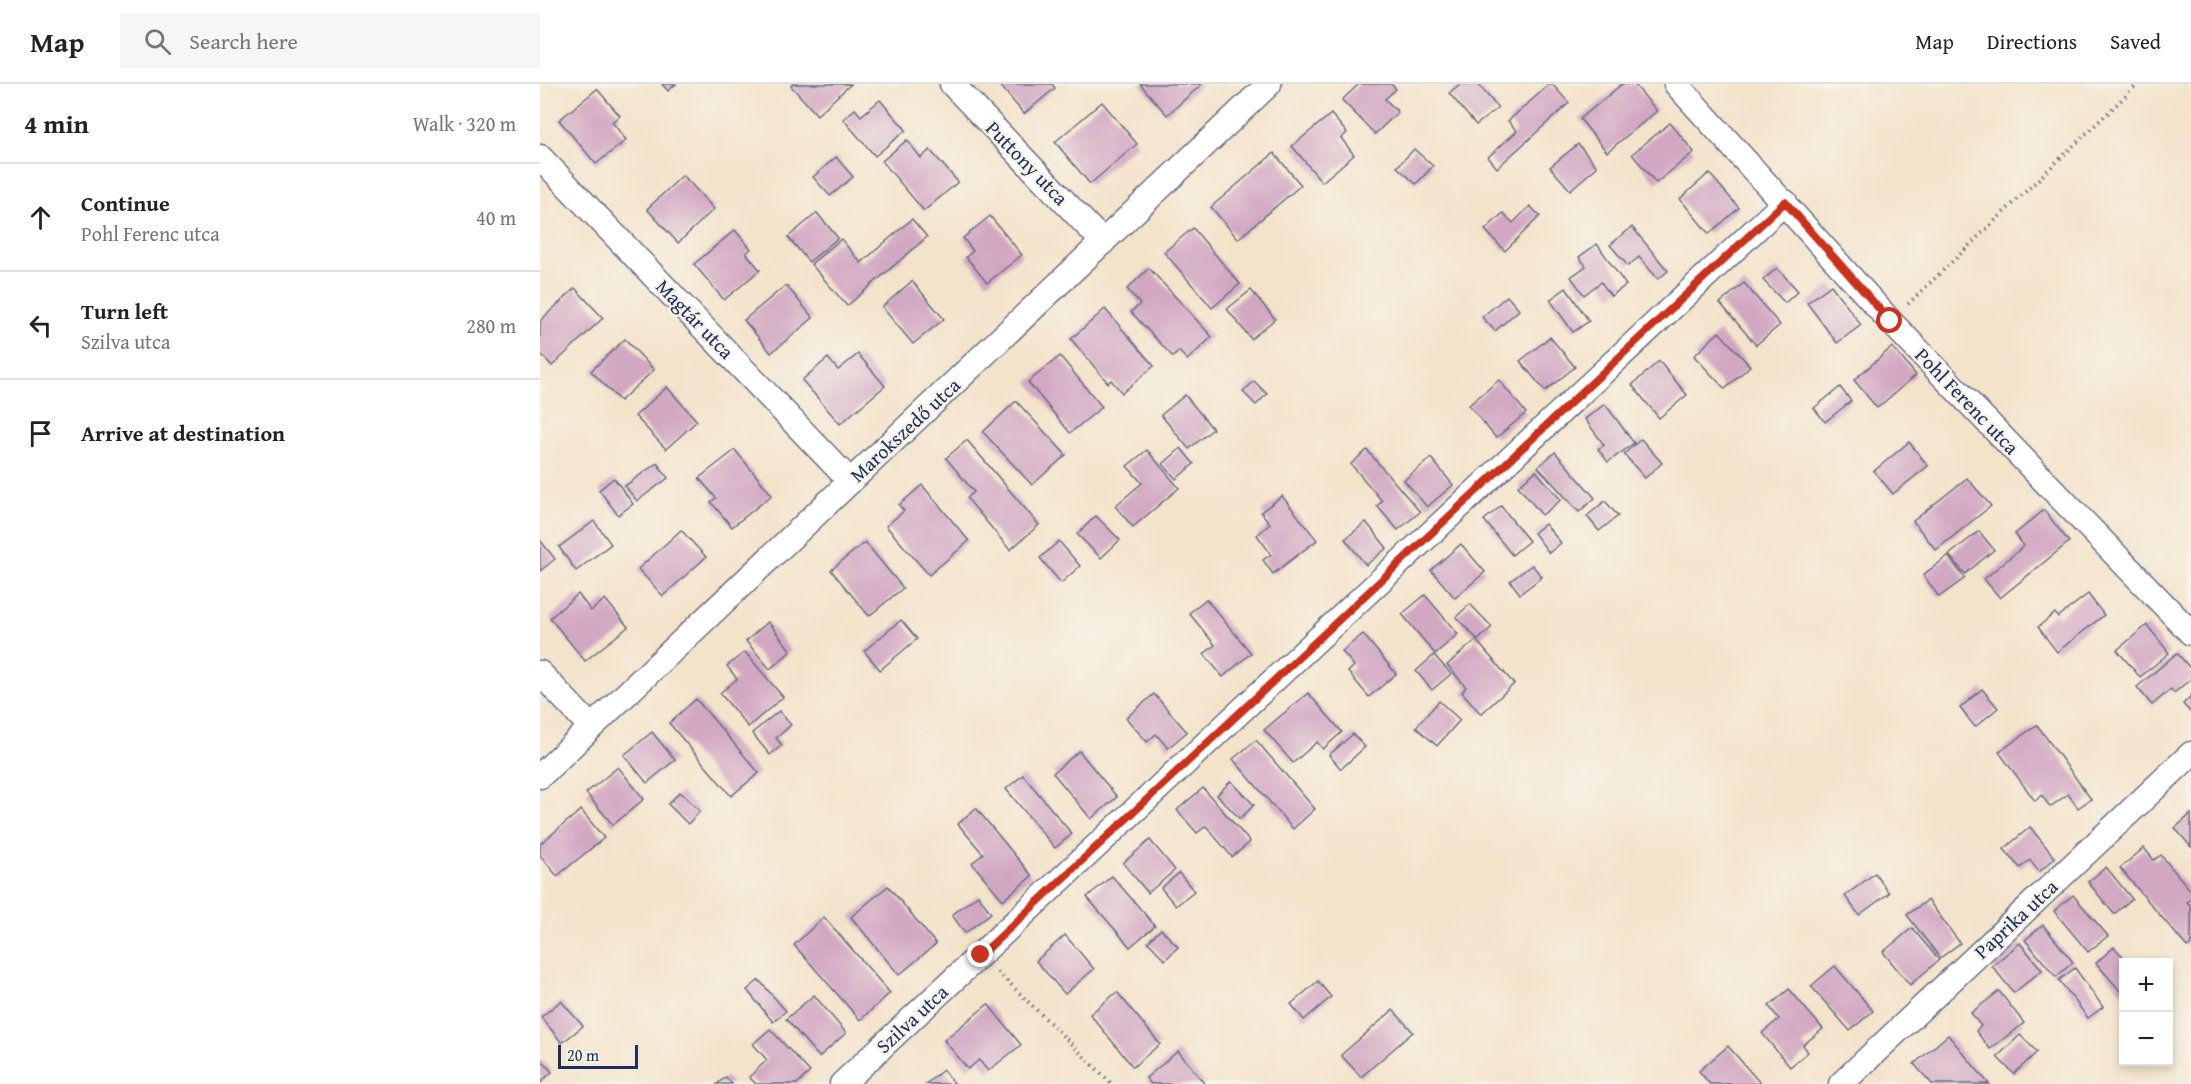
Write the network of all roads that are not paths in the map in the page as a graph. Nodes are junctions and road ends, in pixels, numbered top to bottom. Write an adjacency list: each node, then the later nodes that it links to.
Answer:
1 (952, 84): 6 (street, Puttony utca)
2 (1269, 84): 6 (street, Marokszedő utca)
3 (1676, 84): 5 (street, Pohl Ferenc utca)
4 (540, 157): 7 (street, Magtár utca)
5 (1785, 202): 8 (street, Pohl Ferenc utca); 13 (street, Szilva utca)
6 (1103, 242): 7 (street, Marokszedő utca)
7 (850, 481): 10 (street, Marokszedő utca)
8 (2191, 633)
9 (540, 673): 10 (street)
10 (591, 727): 12 (street, Marokszedő utca)
11 (2191, 754): 14 (street, Paprika utca)
12 (540, 776)
13 (842, 1084)
14 (1841, 1084)

